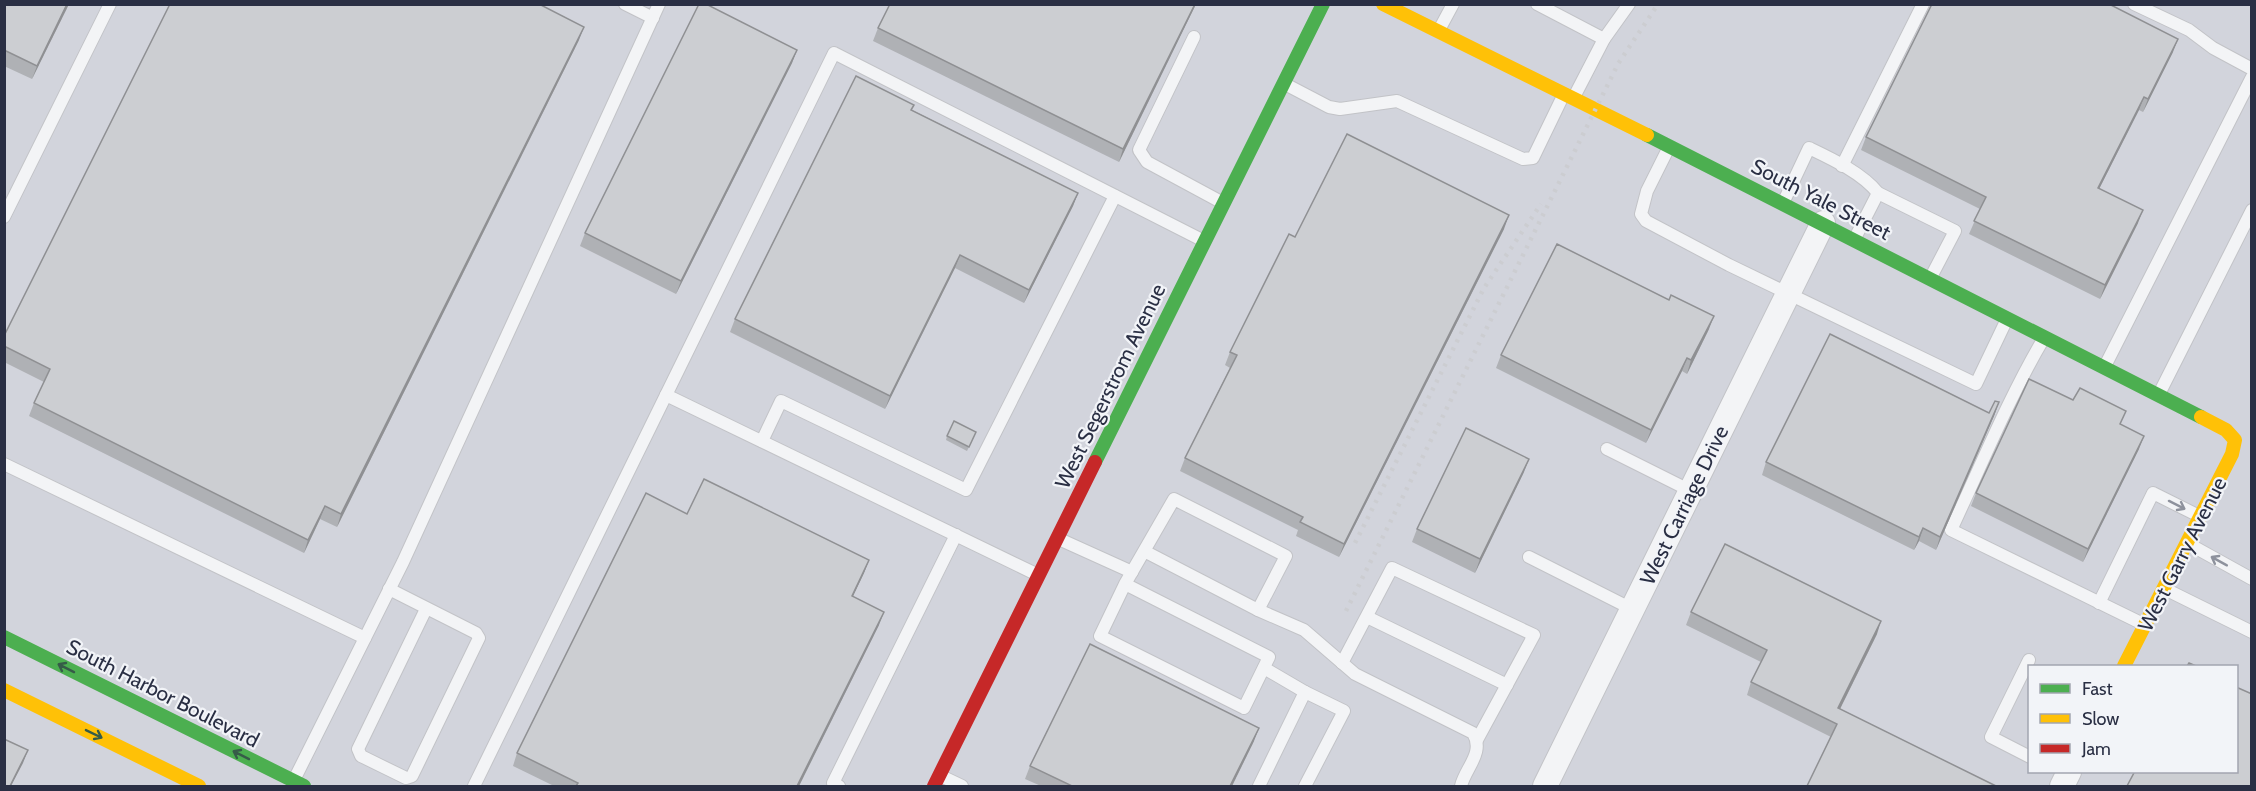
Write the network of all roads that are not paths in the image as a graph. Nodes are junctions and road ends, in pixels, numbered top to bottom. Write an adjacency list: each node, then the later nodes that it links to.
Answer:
1 (110, 4): 26 (lane)
2 (625, 4): 11 (lane)
3 (659, 4): 11 (lane)
4 (1323, 4): 17 (main road, West Segerstrom Avenue)
5 (1383, 4): 12 (main road, South Yale Street)
6 (1453, 4): 12 (lane)
7 (1537, 4): 14 (lane)
8 (1629, 4): 14 (lane)
9 (1923, 4): 20 (lane)
10 (2134, 4): 15 (lane)
11 (653, 18): 53 (lane)
12 (1439, 31): 18 (main road, South Yale Street)
13 (1194, 37): 24 (lane)
14 (1604, 39): 18 (lane)
15 (2252, 69)
16 (2252, 77): 34 (lane)
17 (1284, 84): 18 (lane); 24 (main road, West Segerstrom Avenue)
18 (1569, 96): 19 (main road, South Yale Street)
19 (1669, 146): 23 (main road, South Yale Street); 31 (lane)
20 (1842, 166): 21 (lane); 23 (lane)
21 (1878, 193): 28 (lane); 30 (lane)
22 (1115, 196): 29 (lane); 35 (lane); 38 (lane)
23 (1783, 203): 27 (main road, South Yale Street)
24 (1224, 204): 29 (main road, West Segerstrom Avenue)
25 (2252, 210): 36 (lane)
26 (4, 217)
27 (1823, 223): 28 (main road, South Yale Street); 31 (street, West Carriage Drive)
28 (1854, 239): 30 (main road, South Yale Street)
29 (1205, 241): 44 (main road, West Segerstrom Avenue)
30 (1930, 278): 32 (main road, South Yale Street)
31 (1788, 294): 32 (lane); 41 (street, West Carriage Drive)
32 (2007, 317): 33 (main road, South Yale Street)
33 (2044, 336): 34 (main road, South Yale Street); 54 (lane)
34 (2104, 367): 36 (main road, South Yale Street)
35 (666, 395): 38 (lane); 75 (lane)
36 (2158, 395): 37 (main road, South Yale Street)
37 (2235, 440): 42 (main road, West Garry Avenue)
38 (762, 441): 43 (lane)
39 (1607, 449): 41 (lane)
40 (4, 464): 62 (lane)
41 (1691, 490): 56 (street, West Carriage Drive)
42 (2200, 517): 45 (main road, West Garry Avenue); 54 (lane, one-way to 42)
43 (956, 536): 49 (lane); 76 (lane)
44 (1058, 538): 48 (lane); 49 (main road, West Segerstrom Avenue)
45 (2187, 543): 50 (lane, one-way to 45); 52 (main road, West Garry Avenue)
46 (1144, 551): 48 (lane); 57 (lane); 57 (lane)
47 (1529, 557): 56 (lane)
48 (1132, 572): 51 (lane)
49 (1039, 576): 72 (main road, West Segerstrom Avenue)
50 (2252, 579)
51 (1125, 584): 66 (lane); 66 (lane)
52 (2164, 588): 59 (main road, West Garry Avenue); 60 (lane)
53 (389, 589): 55 (lane); 62 (lane)
54 (2099, 603): 59 (lane)
55 (426, 609): 55 (lane)
56 (1632, 609): 81 (street, West Carriage Drive)
57 (1258, 610): 64 (lane)
58 (1366, 617): 64 (lane); 67 (lane); 67 (lane)
59 (2146, 625): 65 (main road, West Garry Avenue)
60 (2252, 633)
61 (4, 637): 73 (main road, South Harbor Boulevard, one-way to 61)
62 (365, 638): 73 (lane)
63 (2029, 660): 71 (lane)
64 (1342, 663): 70 (lane)
65 (2125, 665)
66 (1264, 668): 69 (lane)
67 (1507, 685): 70 (lane)
68 (4, 690): 74 (main road, one-way to 74)
69 (1305, 692): 78 (lane); 79 (lane)
70 (1477, 740): 80 (lane)
71 (2028, 756)
72 (937, 781): 77 (lane)
73 (296, 785)
74 (199, 786)
75 (474, 786)
76 (839, 786)
77 (962, 786)
78 (1259, 786)
79 (1305, 786)
80 (1461, 786)
81 (1545, 786)

